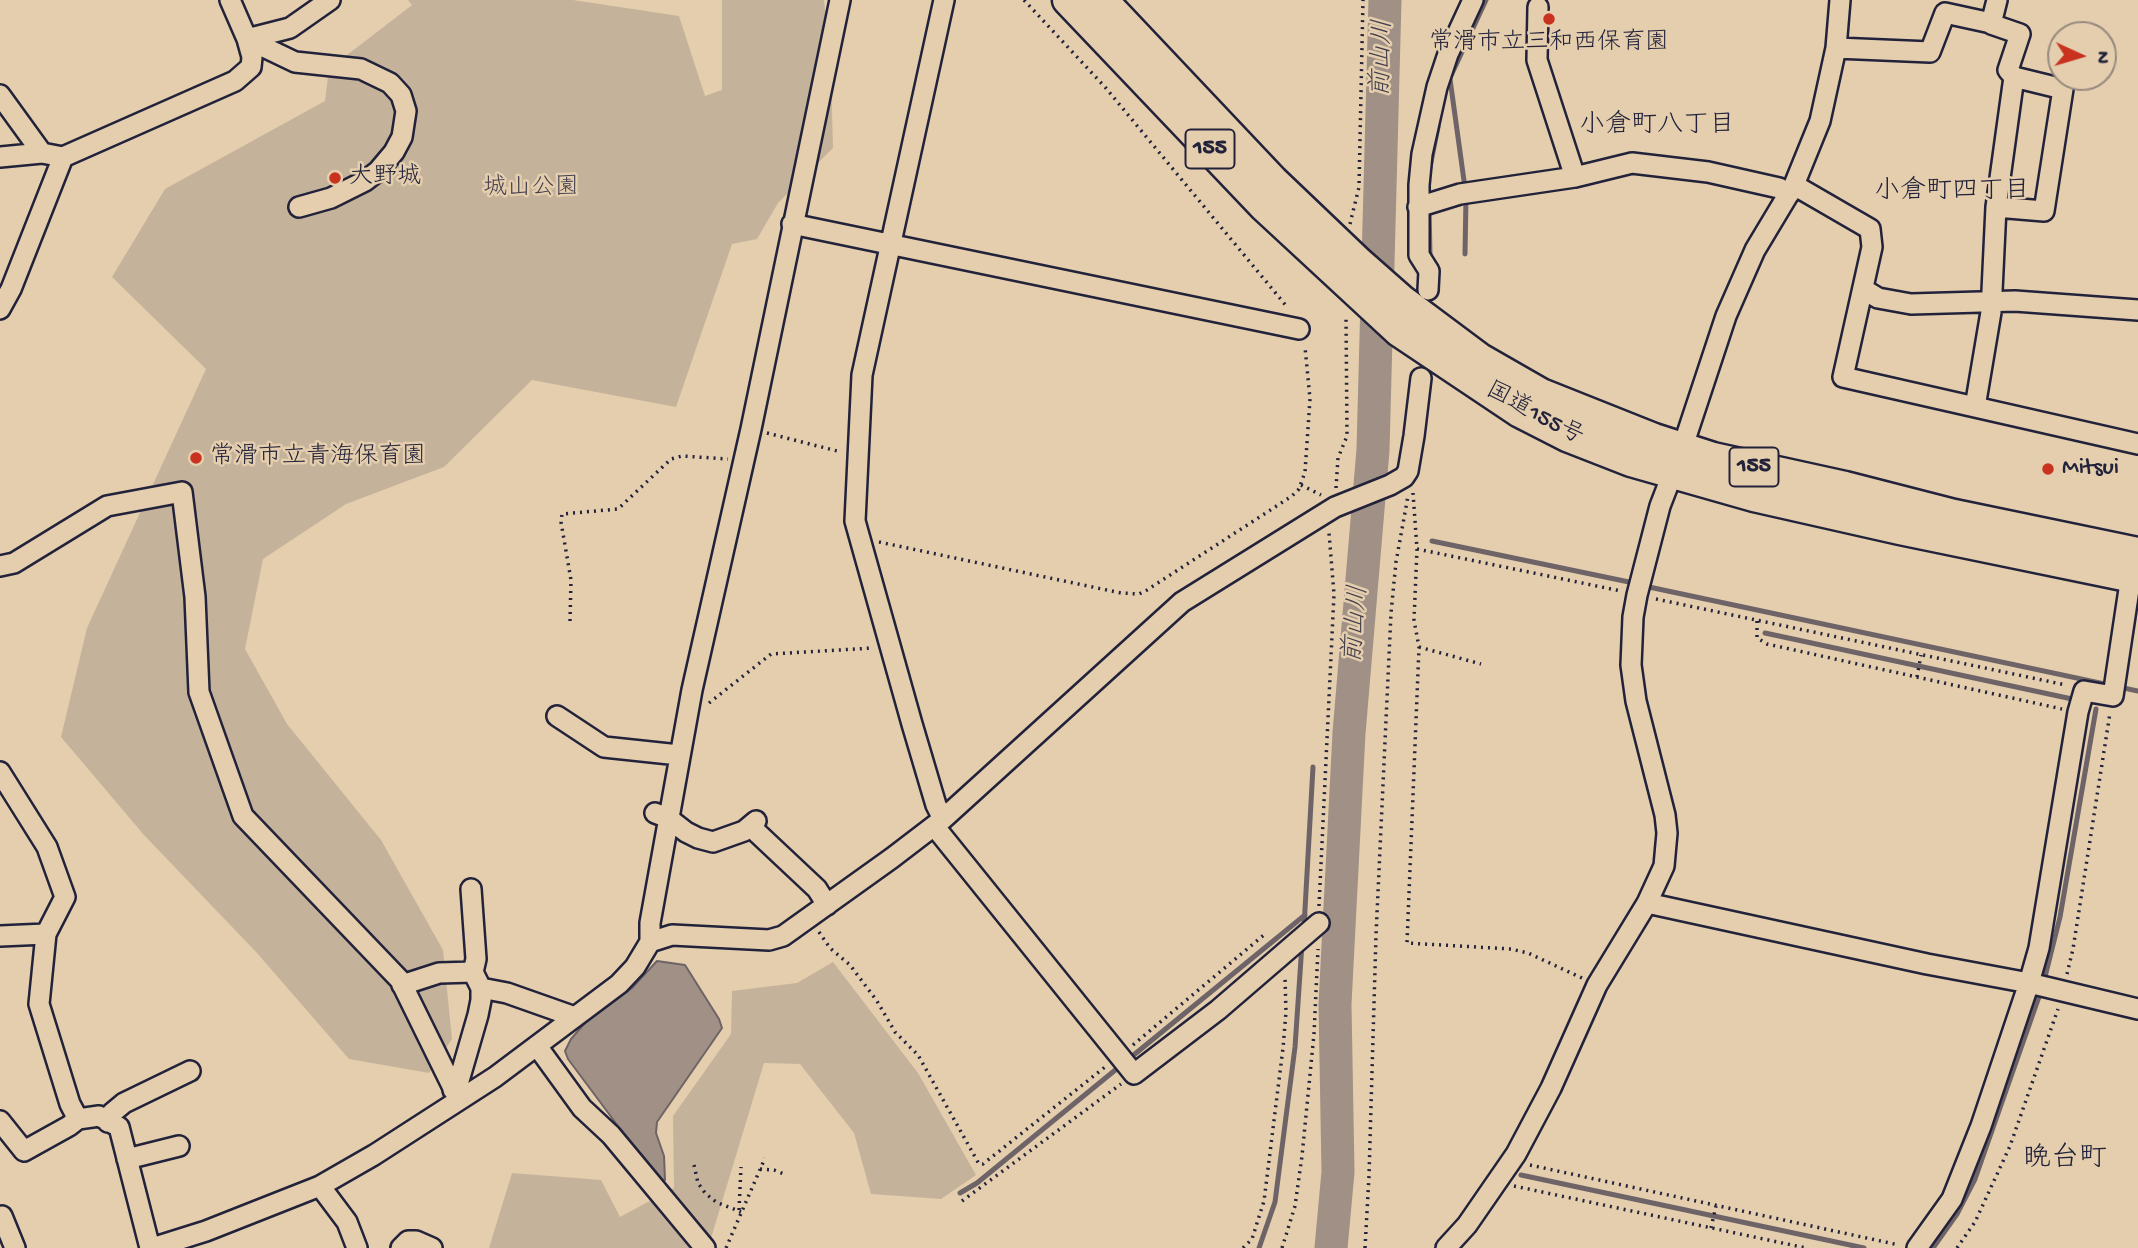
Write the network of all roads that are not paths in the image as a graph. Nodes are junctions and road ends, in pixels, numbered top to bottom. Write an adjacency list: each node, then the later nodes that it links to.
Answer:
1 (230, 0): 12 (street)
2 (330, 0): 12 (street)
3 (840, 0): 24 (street)
4 (944, 0): 25 (street)
5 (1068, 0): 26 (highway, 国道155号 / 155)
6 (1102, 0): 26 (highway, 国道155号 / 155)
7 (1473, 0): 22 (street)
8 (1840, 0): 13 (street)
9 (1997, 0): 11 (street)
10 (1538, 7): 19 (street)
11 (1991, 23): 13 (street); 14 (street)
12 (247, 39): 18 (street); 21 (street)
13 (1836, 48): 20 (street)
14 (2014, 77): 23 (street); 23 (street)
15 (0, 94): 16 (street)
16 (42, 153): 17 (street); 18 (street)
17 (0, 157)
18 (63, 158): 30 (street)
19 (1574, 177): 20 (street); 22 (street)
20 (1791, 189): 27 (street); 36 (street)
21 (299, 207)
22 (1418, 207): 28 (street)
23 (1996, 207): 29 (street)
24 (792, 225): 25 (street); 40 (street)
25 (890, 244): 32 (street); 43 (street)
26 (1351, 271): 28 (highway, 国道155号 / 155); 36 (highway, 国道155号 / 155)
27 (1863, 289): 29 (street); 34 (street)
28 (1415, 295): 36 (highway, 国道155号 / 155)
29 (1992, 302): 31 (street); 34 (street)
30 (0, 309)
31 (2138, 310)
32 (1299, 329)
33 (1421, 378): 43 (street)
34 (1975, 407): 35 (street)
35 (2138, 444)
36 (1677, 461): 37 (highway, 国道155号 / 155); 45 (street)
37 (2136, 560): 52 (street)
38 (0, 566): 53 (street)
39 (557, 716): 40 (street)
40 (679, 755): 42 (street)
41 (0, 772): 48 (street)
42 (662, 815): 46 (street); 50 (street)
43 (939, 823): 46 (street); 47 (street)
44 (471, 889): 51 (street)
45 (1647, 903): 52 (street); 72 (street)
46 (827, 905): 50 (street)
47 (1319, 923)
48 (46, 934): 49 (street); 59 (street)
49 (0, 936)
50 (650, 942): 55 (street)
51 (477, 980): 53 (street); 55 (street); 58 (street)
52 (2029, 983): 54 (street); 73 (street)
53 (402, 985): 58 (street)
54 (2138, 1009)
55 (575, 1017): 56 (street)
56 (537, 1046): 58 (street); 71 (street)
57 (190, 1071): 61 (street)
58 (456, 1095): 64 (street)
59 (78, 1119): 60 (street); 61 (street)
60 (0, 1121)
61 (108, 1122): 63 (street)
62 (179, 1146): 63 (street)
63 (127, 1159): 67 (street)
64 (320, 1186): 67 (street); 68 (street)
65 (2, 1216): 66 (street)
66 (15, 1248)
67 (151, 1248)
68 (357, 1248)
69 (401, 1248): 70 (street)
70 (432, 1248)
71 (705, 1248)
72 (1446, 1248)
73 (1917, 1248)

